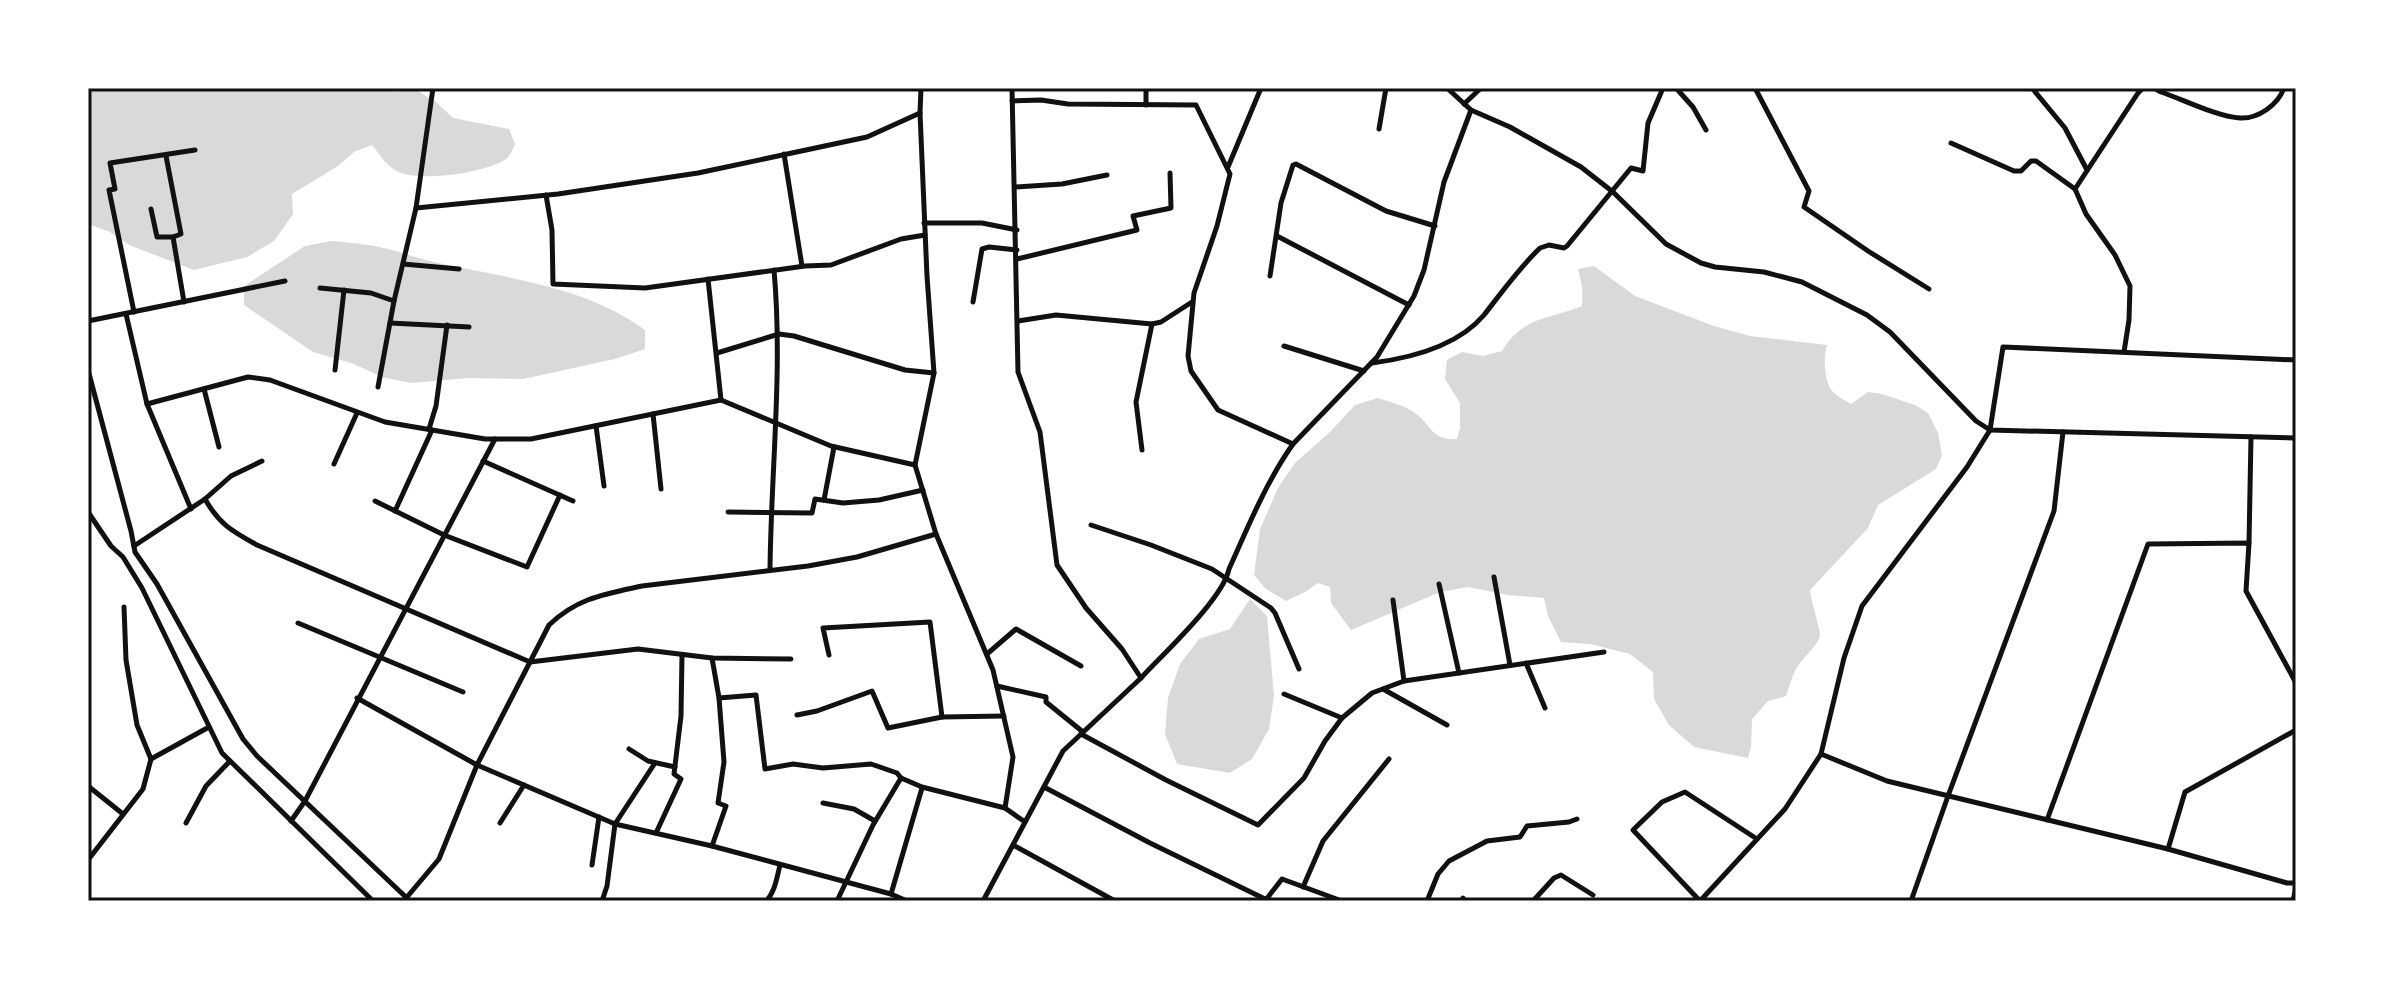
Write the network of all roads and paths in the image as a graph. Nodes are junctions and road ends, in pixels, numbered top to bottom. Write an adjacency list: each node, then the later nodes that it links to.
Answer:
1 (433, 88): 35 (street)
2 (921, 88): 20 (street)
3 (1012, 88): 16 (street)
4 (1146, 88): 18 (street)
5 (1261, 88): 27 (street)
6 (1386, 88): 21 (street)
7 (1447, 88): 17 (street)
8 (1481, 88): 17 (street)
9 (1663, 88): 33 (street)
10 (1676, 88): 22 (street)
11 (1755, 88): 53 (street)
12 (2032, 88): 28 (street)
13 (2143, 88): 28 (street)
14 (2154, 88): 15 (street)
15 (2284, 88)
16 (1012, 101): 18 (street); 31 (street)
17 (1464, 104): 19 (street)
18 (1146, 105): 27 (street)
19 (1471, 110): 33 (street); 38 (street)
20 (920, 113): 25 (street); 37 (street)
21 (1379, 129)
22 (1706, 130)
23 (1951, 143): 32 (street)
24 (195, 150): 26 (street)
25 (784, 154): 34 (street); 46 (street)
26 (166, 156): 42 (street); 60 (street)
27 (1228, 168): 56 (street)
28 (2087, 171): 32 (street)
29 (1170, 173): 44 (street)
30 (1107, 175): 31 (street)
31 (1015, 187): 39 (street)
32 (2075, 189): 70 (street)
33 (1613, 192): 73 (street); 87 (street)
34 (546, 195): 35 (street); 50 (street)
35 (416, 208): 45 (street)
36 (151, 209): 42 (street)
37 (924, 223): 39 (street); 40 (street)
38 (1435, 226): 41 (street); 59 (street)
39 (1017, 230): 43 (street)
40 (925, 235): 46 (street); 77 (street)
41 (1277, 236): 49 (street); 59 (street)
42 (173, 237): 57 (street)
43 (1017, 250): 44 (street); 58 (street)
44 (1017, 259): 63 (street)
45 (403, 264): 47 (street); 55 (street)
46 (802, 266): 48 (street)
47 (459, 269)
48 (774, 270): 50 (street); 68 (street)
49 (1270, 276)
50 (708, 279): 71 (street)
51 (285, 281): 57 (street)
52 (320, 288): 54 (street)
53 (1929, 289)
54 (344, 290): 55 (street); 75 (street)
55 (394, 301): 64 (street)
56 (1193, 301): 65 (street); 92 (street)
57 (184, 302): 60 (street)
58 (973, 302)
59 (1409, 305): 73 (street)
60 (134, 312): 61 (street)
61 (126, 314): 62 (street); 81 (street)
62 (88, 321)
63 (1018, 321): 65 (street); 140 (street)
64 (390, 323): 66 (street); 78 (street)
65 (1152, 324): 95 (street)
66 (447, 325): 67 (street); 86 (street)
67 (469, 327)
68 (779, 334): 71 (street); 77 (street); 84 (street)
69 (1284, 346): 76 (street)
70 (2124, 352): 72 (street); 87 (street)
71 (717, 353): 80 (street)
72 (2296, 360)
73 (1371, 364): 76 (street)
74 (88, 370): 117 (street)
75 (335, 370)
76 (1364, 371): 92 (street)
77 (934, 373): 99 (street)
78 (378, 387)
79 (204, 389): 81 (street); 82 (street); 93 (street)
80 (721, 400): 83 (street); 84 (street)
81 (147, 404): 108 (street)
82 (357, 413): 86 (street); 98 (street)
83 (653, 414): 85 (street); 101 (street)
84 (774, 423): 94 (street); 112 (street)
85 (596, 426): 91 (street); 100 (street)
86 (430, 430): 91 (street); 109 (street)
87 (1990, 430): 88 (street); 159 (street)
88 (2063, 432): 89 (street); 171 (street)
89 (2251, 437): 90 (street); 116 (street)
90 (2296, 438)
91 (495, 439): 97 (street)
92 (1293, 444): 121 (street)
93 (219, 447)
94 (834, 447): 99 (street); 105 (street)
95 (1142, 450)
96 (262, 461): 104 (street)
97 (483, 461): 103 (street); 115 (street)
98 (334, 464)
99 (915, 465): 102 (street)
100 (604, 486)
101 (661, 489)
102 (923, 490): 105 (street); 114 (street)
103 (560, 495): 107 (street); 115 (street)
104 (205, 499): 108 (street); 125 (street)
105 (824, 500): 112 (street)
106 (375, 501): 109 (street)
107 (573, 501)
108 (191, 509): 117 (street)
109 (395, 511): 115 (street)
110 (88, 512): 118 (street)
111 (728, 512): 112 (street)
112 (771, 512): 119 (street)
113 (1091, 525): 121 (street)
114 (936, 534): 119 (street); 128 (street)
115 (444, 535): 125 (street)
116 (2249, 543): 142 (street); 178 (street)
117 (134, 549): 118 (street); 172 (street)
118 (123, 557): 155 (street)
119 (770, 570): 134 (street)
120 (1494, 577): 136 (street)
121 (1227, 579): 138 (street); 140 (street)
122 (1439, 584): 139 (street)
123 (1393, 600): 141 (street)
124 (124, 607): 160 (street)
125 (404, 610): 131 (street); 134 (street)
126 (298, 623): 131 (street)
127 (1604, 652): 135 (street)
128 (987, 654): 137 (street); 143 (street)
129 (682, 655): 132 (street); 134 (street); 165 (street)
130 (829, 655): 152 (street)
131 (380, 656): 145 (street); 147 (street)
132 (712, 658): 133 (street); 148 (street)
133 (791, 659)
134 (530, 662): 164 (street)
135 (1526, 663): 136 (street); 149 (street)
136 (1510, 665): 139 (street)
137 (1081, 666)
138 (1299, 669)
139 (1459, 673): 141 (street)
140 (1141, 678): 157 (street)
141 (1404, 681): 144 (street)
142 (2296, 683)
143 (997, 686): 151 (street); 157 (street)
144 (1383, 689): 153 (street); 154 (street)
145 (463, 692)
146 (1284, 694): 153 (street)
147 (357, 698): 164 (street); 172 (street)
148 (719, 698): 166 (street); 188 (street)
149 (1545, 708)
150 (797, 715): 152 (street)
151 (1004, 716): 152 (street); 174 (street)
152 (942, 717)
153 (1342, 718): 157 (street)
154 (1447, 725)
155 (209, 727): 160 (street); 162 (street)
156 (2296, 730): 189 (street)
157 (1082, 733): 170 (street)
158 (629, 749): 163 (street)
159 (1821, 754): 171 (street); 186 (street)
160 (151, 759): 175 (street)
161 (1389, 759): 195 (street)
162 (230, 761): 179 (street); 182 (street)
163 (655, 763): 165 (street); 184 (street)
164 (477, 765): 167 (street); 198 (street)
165 (675, 767): 185 (street)
166 (901, 778): 169 (street); 180 (street)
167 (524, 785): 176 (street); 183 (street)
168 (88, 786): 175 (street)
169 (922, 787): 174 (street); 196 (street)
170 (1044, 787): 181 (street); 199 (street)
171 (1948, 796): 178 (street); 211 (street)
172 (305, 801): 179 (street); 198 (street)
173 (823, 803): 180 (street)
174 (1005, 808): 181 (street)
175 (123, 814): 190 (street)
176 (599, 817): 184 (street); 191 (street)
177 (1577, 819): 208 (street)
178 (2047, 820): 189 (street)
179 (291, 821): 200 (street)
180 (875, 821): 193 (street)
181 (1025, 822): 187 (street)
182 (186, 823)
183 (500, 823)
184 (615, 824): 185 (street); 201 (street)
185 (656, 833): 188 (street)
186 (1757, 839): 210 (street); 210 (street)
187 (1013, 845): 205 (street); 206 (street)
188 (712, 846): 192 (street)
189 (2168, 849): 194 (street)
190 (88, 860)
191 (592, 865)
192 (780, 865): 193 (street); 202 (street)
193 (847, 882): 196 (street); 203 (street)
194 (2296, 885): 212 (street)
195 (1303, 887): 199 (street); 207 (street)
196 (891, 894): 204 (street)
197 (1593, 895): 209 (street)
198 (409, 899)
199 (1265, 900)
200 (373, 901)
201 (602, 901)
202 (766, 901)
203 (837, 901)
204 (907, 901)
205 (983, 901)
206 (1115, 901)
207 (1342, 901)
208 (1427, 901)
209 (1533, 901)
210 (1700, 901)
211 (1911, 901)
212 (2293, 901)

